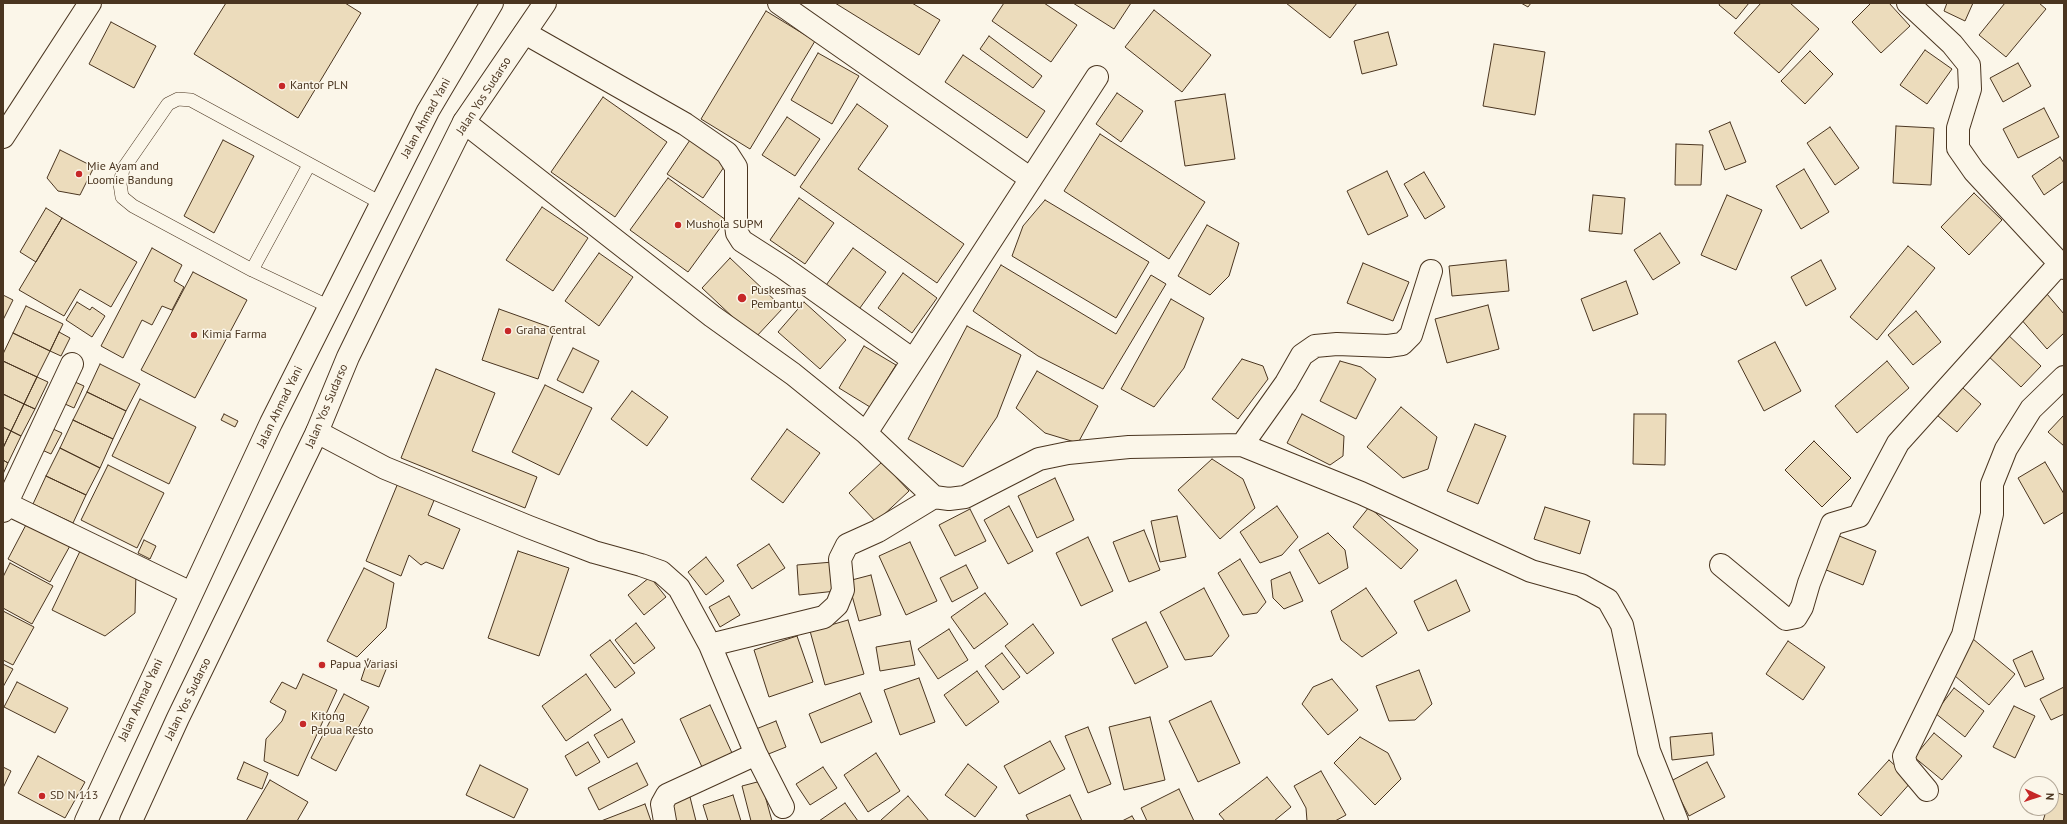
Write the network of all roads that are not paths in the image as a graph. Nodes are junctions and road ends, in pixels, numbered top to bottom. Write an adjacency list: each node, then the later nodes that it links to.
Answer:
1 (90, 3): 9 (main road)
2 (492, 3): 12 (main road, Jalan Ahmad Yani)
3 (545, 3): 6 (main road, Jalan Yos Sudarso)
4 (779, 3): 11 (main road)
5 (1908, 3): 13 (main road)
6 (525, 33): 8 (main road, Jalan Yos Sudarso); 17 (main road)
7 (1097, 77): 11 (main road)
8 (464, 122): 20 (main road, Jalan Yos Sudarso); 21 (main road)
9 (3, 137)
10 (309, 165): 12 (lane); 14 (lane); 14 (lane)
11 (1031, 179): 17 (main road)
12 (382, 203): 16 (main road, Jalan Ahmad Yani)
13 (2062, 266): 25 (main road)
14 (252, 270): 16 (lane)
15 (1431, 272): 22 (main road)
16 (330, 307): 26 (main road, Jalan Ahmad Yani)
17 (913, 360): 21 (main road)
18 (72, 364): 24 (main road)
19 (2064, 376): 29 (main road)
20 (317, 432): 27 (main road); 32 (main road, Jalan Yos Sudarso)
21 (866, 433): 23 (main road)
22 (1242, 446): 23 (main road); 34 (main road)
23 (934, 497): 27 (main road)
24 (4, 506): 26 (main road)
25 (1721, 565)
26 (191, 593): 31 (main road, Jalan Ahmad Yani)
27 (710, 645): 28 (main road)
28 (756, 754): 30 (main road); 33 (main road)
29 (1927, 790)
30 (783, 807)
31 (86, 821)
32 (131, 821)
33 (665, 821)
34 (1677, 821)

